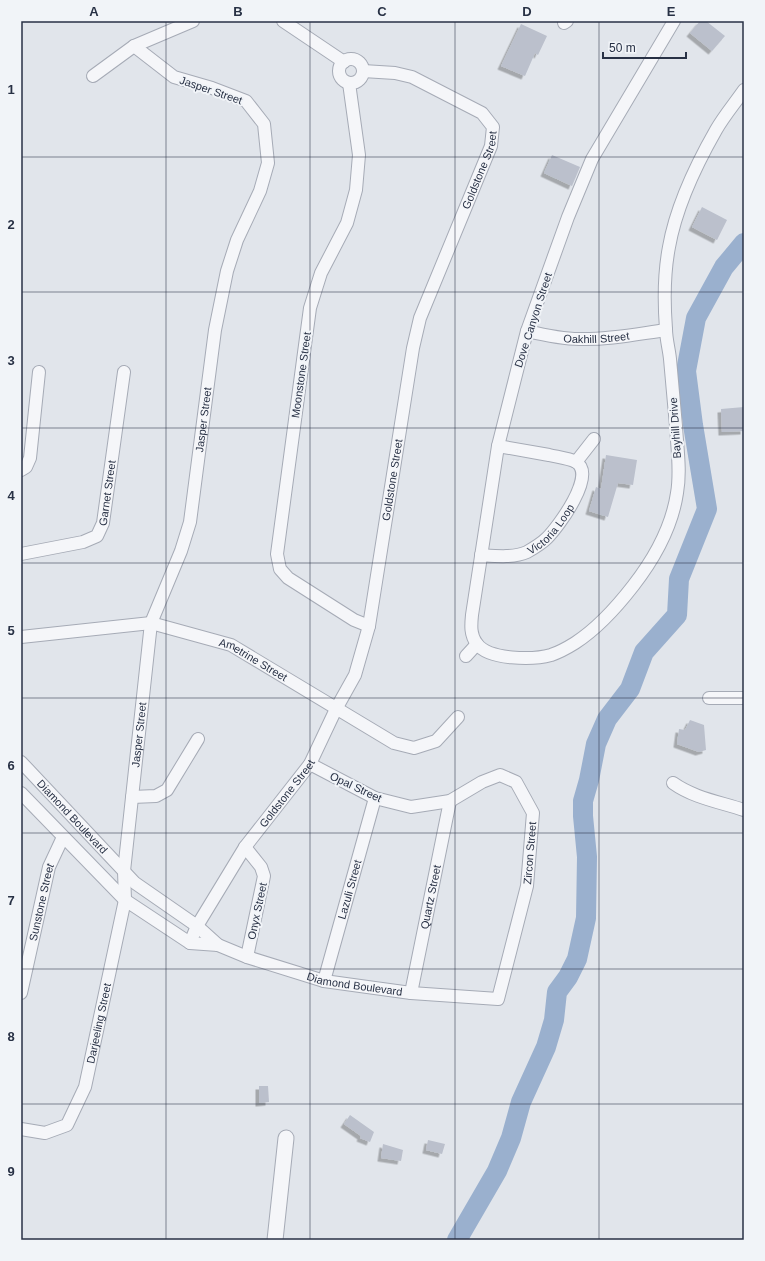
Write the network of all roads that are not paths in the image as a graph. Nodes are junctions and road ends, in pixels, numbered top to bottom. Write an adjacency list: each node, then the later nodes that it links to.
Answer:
1 (193, 21): 4 (street)
2 (283, 21): 5 (street)
3 (672, 22): 11 (street, Dove Canyon Street)
4 (134, 46): 7 (street); 20 (street, Jasper Street)
5 (344, 62): 6 (street); 8 (street)
6 (363, 71): 8 (street); 21 (street, Goldstone Street)
7 (93, 76)
8 (349, 83): 21 (street, Moonstone Street)
9 (744, 90): 10 (street, Bayhill Drive)
10 (666, 330): 11 (street, Oakhill Street); 23 (street, Bayhill Drive)
11 (527, 331): 15 (street, Dove Canyon Street)
12 (39, 372): 17 (street)
13 (124, 372): 18 (street, Garnet Street)
14 (594, 439): 16 (street)
15 (498, 446): 16 (street); 19 (street, Dove Canyon Street)
16 (576, 462): 19 (street, Victoria Loop)
17 (21, 470)
18 (21, 554)
19 (482, 555): 23 (street, Dove Canyon Street)
20 (151, 623): 22 (street, Ametrine Street); 27 (street, Ametrine Street); 34 (street, Jasper Street)
21 (369, 626): 27 (street, Goldstone Street)
22 (21, 637)
23 (477, 644): 24 (street)
24 (466, 656)
25 (709, 698): 26 (street)
26 (744, 698)
27 (336, 709): 28 (street, Ametrine Street); 31 (street, Goldstone Street)
28 (458, 717)
29 (198, 740): 34 (street)
30 (21, 762): 40 (street, Diamond Boulevard)
31 (310, 764): 35 (street, Opal Street); 39 (street, Goldstone Street)
32 (673, 783): 37 (street)
33 (21, 793): 38 (street, Diamond Boulevard)
34 (132, 797): 40 (street, Jasper Street)
35 (375, 798): 36 (street, Opal Street); 46 (street, Lazuli Street)
36 (450, 801): 48 (street, Quartz Street); 49 (street, Zircon Street)
37 (744, 810)
38 (63, 837): 41 (street, Diamond Boulevard); 47 (street, Sunstone Street)
39 (245, 847): 42 (street, Goldstone Street); 45 (street, Onyx Street)
40 (124, 871): 41 (street, Darjeeling Street); 42 (street, Diamond Boulevard)
41 (125, 900): 43 (street, Diamond Boulevard); 50 (street, Darjeeling Street)
42 (197, 926): 43 (street, Goldstone Street); 44 (street, Diamond Boulevard)
43 (190, 943): 44 (street, Diamond Boulevard)
44 (218, 945): 45 (street, Diamond Boulevard)
45 (247, 957): 46 (street, Diamond Boulevard)
46 (324, 981): 48 (street, Diamond Boulevard)
47 (21, 993)
48 (411, 993): 49 (street, Diamond Boulevard)
49 (498, 999)
50 (21, 1129)
51 (286, 1138): 52 (street)
52 (275, 1240)

